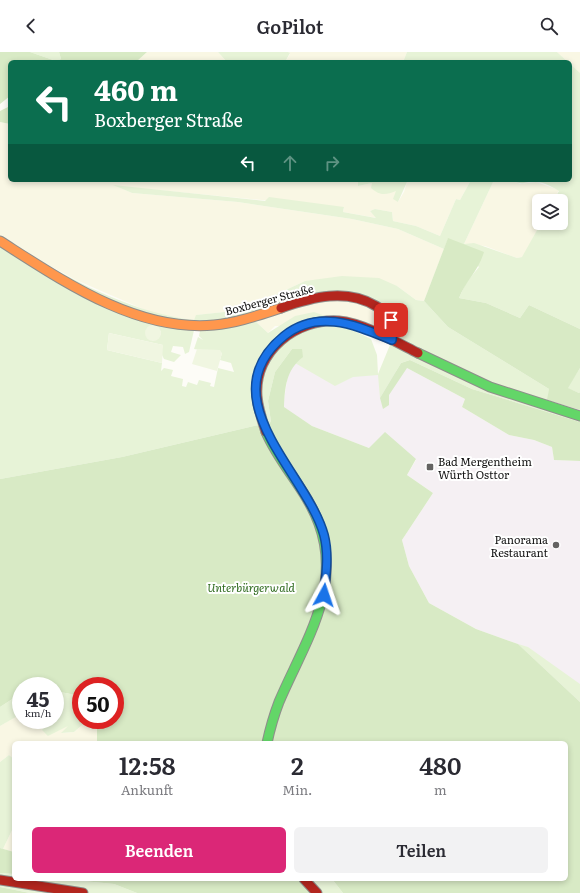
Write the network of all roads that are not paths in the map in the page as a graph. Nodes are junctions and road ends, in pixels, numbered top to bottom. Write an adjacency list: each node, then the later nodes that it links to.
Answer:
1 (0, 241): 2 (main road, Boxberger Straße)
2 (392, 340): 3 (main road); 4 (main road)
3 (580, 416)
4 (268, 741)
5 (0, 880): 7 (main road)
6 (306, 881): 8 (main road)
7 (83, 893)
8 (317, 893)

